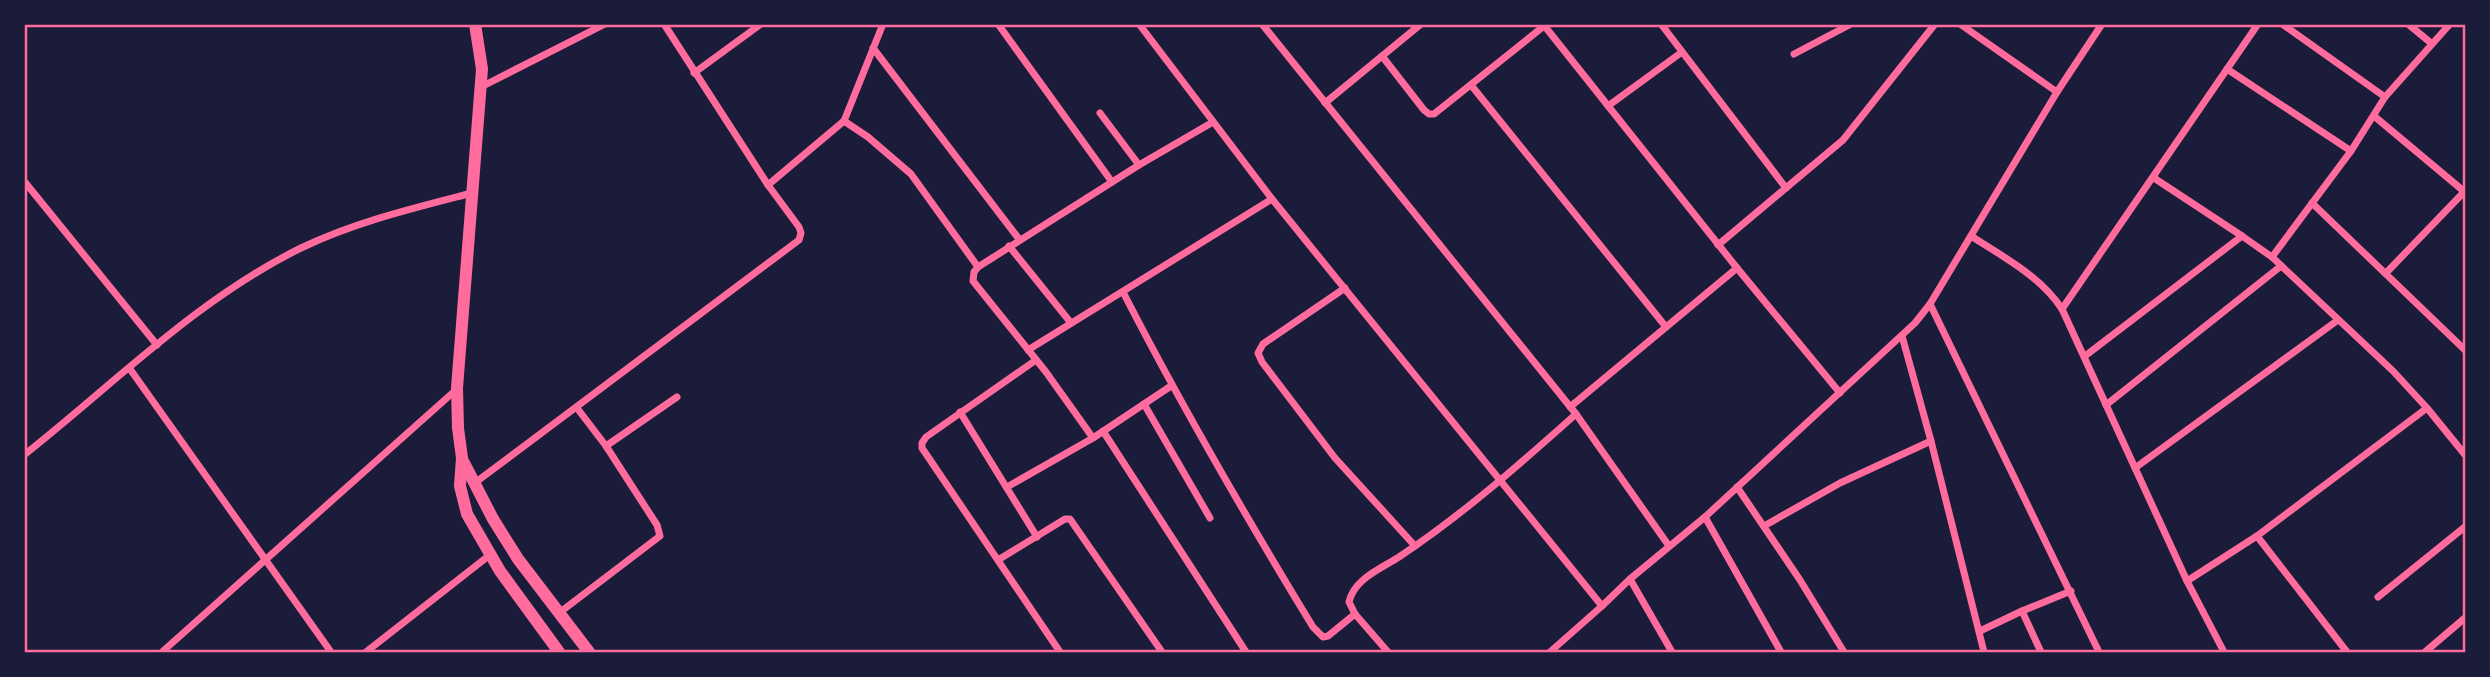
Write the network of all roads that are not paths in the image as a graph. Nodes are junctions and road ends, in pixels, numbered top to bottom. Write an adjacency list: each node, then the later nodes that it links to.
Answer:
1 (475, 24): 28 (highway)
2 (606, 24): 28 (street)
3 (664, 24): 26 (street)
4 (761, 24): 26 (street)
5 (883, 24): 21 (street)
6 (998, 24): 41 (street)
7 (1139, 24): 36 (street)
8 (1262, 24): 31 (street)
9 (1421, 24): 24 (street)
10 (1661, 24): 22 (street)
11 (1851, 24): 23 (street)
12 (1936, 24): 43 (street)
13 (1960, 24): 29 (street)
14 (2102, 24): 29 (street)
15 (2258, 24): 25 (street)
16 (2282, 24): 30 (street)
17 (2408, 24): 20 (street)
18 (2450, 24): 20 (street)
19 (1544, 25): 27 (street); 32 (street)
20 (2431, 43): 30 (street)
21 (873, 48): 35 (street); 50 (street)
22 (1682, 52): 32 (street); 43 (street)
23 (1794, 54)
24 (1382, 56): 27 (street); 31 (street)
25 (2227, 69): 37 (street); 39 (street)
26 (694, 73): 42 (street)
27 (1471, 85): 64 (street)
28 (480, 87): 45 (highway)
29 (2057, 92): 48 (street)
30 (2385, 97): 34 (street)
31 (1325, 103): 82 (street)
32 (1608, 106): 51 (street)
33 (1100, 113): 38 (street)
34 (2374, 116): 37 (street); 44 (street)
35 (844, 121): 42 (street); 55 (street)
36 (1213, 122): 38 (street); 46 (street)
37 (2351, 151): 47 (street)
38 (1139, 165): 41 (street)
39 (2154, 178): 49 (street); 61 (street)
40 (24, 181): 68 (street)
41 (1112, 182): 50 (street)
42 (768, 185): 80 (street)
43 (1786, 188): 51 (street)
44 (2465, 192): 57 (street)
45 (472, 193): 68 (street); 75 (highway)
46 (1272, 199): 58 (street); 59 (street)
47 (2312, 203): 53 (street); 57 (street)
48 (1971, 236): 60 (street); 61 (street)
49 (2242, 236): 53 (street); 71 (street)
50 (1019, 239): 52 (street)
51 (1718, 245): 56 (street)
52 (1009, 246): 55 (street); 63 (street)
53 (2272, 257): 54 (street)
54 (2281, 266): 62 (street); 79 (street)
55 (978, 267): 69 (street)
56 (1737, 268): 64 (street); 76 (street)
57 (2386, 273): 67 (street)
58 (1345, 288): 93 (street); 102 (street)
59 (1123, 292): 63 (street); 74 (street)
60 (1930, 304): 66 (street); 109 (street)
61 (2063, 309): 71 (street)
62 (2339, 320): 81 (street); 91 (street)
63 (1071, 323): 69 (street)
64 (1666, 327): 82 (street)
65 (2466, 334): 67 (street)
66 (1902, 336): 76 (street); 86 (street)
67 (2457, 343): 70 (street)
68 (157, 345): 73 (street)
69 (1028, 350): 72 (street)
70 (2466, 351)
71 (2085, 356): 79 (street)
72 (1036, 360): 83 (street); 85 (street)
73 (130, 369): 88 (street); 106 (street)
74 (1171, 386): 78 (street); 114 (street)
75 (457, 388): 90 (highway); 106 (street)
76 (1840, 393): 95 (street)
77 (677, 397): 87 (street)
78 (1144, 404): 84 (street); 97 (street)
79 (2106, 405): 91 (street)
80 (576, 408): 87 (street); 92 (street)
81 (2427, 408): 89 (street); 100 (street)
82 (1573, 410): 93 (street); 103 (street)
83 (960, 412): 94 (street); 105 (street)
84 (1103, 431): 85 (street); 125 (street)
85 (1093, 438): 94 (street)
86 (1931, 441): 98 (street); 116 (street)
87 (606, 446): 113 (street)
88 (26, 451)
89 (2466, 456)
90 (462, 458): 92 (highway); 104 (highway)
91 (2135, 468): 108 (street)
92 (476, 482): 113 (highway)
93 (1500, 482): 102 (street); 111 (street)
94 (1007, 487): 101 (street)
95 (1737, 487): 96 (street); 98 (street)
96 (1705, 517): 103 (street); 130 (street)
97 (1210, 518)
98 (1764, 526): 131 (street)
99 (2466, 526): 110 (street)
100 (2258, 536): 108 (street); 136 (street)
101 (1037, 537): 105 (street); 124 (street)
102 (1415, 546): 114 (street)
103 (1669, 546): 107 (street)
104 (491, 554): 120 (street); 121 (highway)
105 (998, 560): 123 (street)
106 (265, 561): 118 (street); 119 (street)
107 (1630, 579): 111 (street); 129 (street)
108 (2187, 581): 135 (street)
109 (2071, 591): 112 (street); 134 (street)
110 (2378, 597)
111 (1602, 607): 117 (street)
112 (2022, 611): 116 (street); 133 (street)
113 (559, 613): 122 (highway)
114 (1354, 614): 126 (street)
115 (2466, 617): 137 (street)
116 (1980, 631): 132 (street)
117 (1560, 643): 127 (street); 128 (street)
118 (162, 653)
119 (331, 653)
120 (366, 653)
121 (559, 653)
122 (589, 653)
123 (1060, 653)
124 (1162, 653)
125 (1246, 653)
126 (1388, 653)
127 (1550, 653)
128 (1564, 653)
129 (1672, 653)
130 (1781, 653)
131 (1844, 653)
132 (1984, 653)
133 (2041, 653)
134 (2099, 653)
135 (2224, 653)
136 (2347, 653)
137 (2425, 653)

